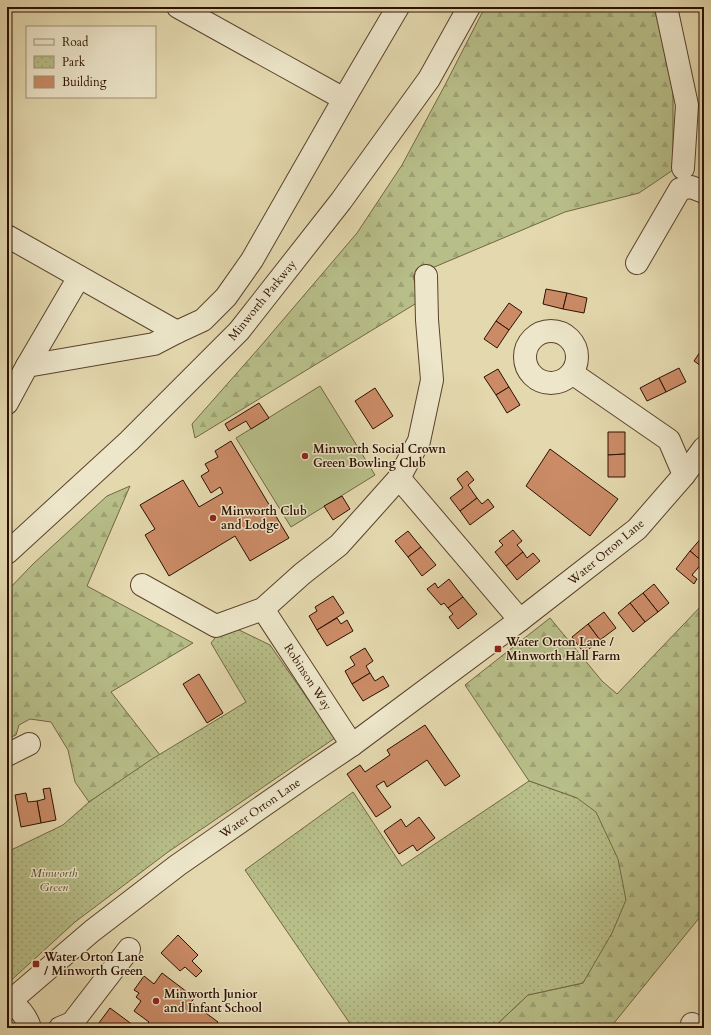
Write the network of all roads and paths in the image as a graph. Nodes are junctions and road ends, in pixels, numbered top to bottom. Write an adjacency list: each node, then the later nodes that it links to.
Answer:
1 (178, 7): 5 (street)
2 (398, 7): 5 (street)
3 (469, 7): 21 (street, Minworth Parkway)
4 (666, 7): 6 (street)
5 (344, 99): 12 (street)
6 (683, 168)
7 (704, 192): 9 (street)
8 (7, 236): 11 (street)
9 (637, 263)
10 (426, 276): 20 (street)
11 (79, 277): 12 (street); 13 (street)
12 (177, 332): 13 (street)
13 (27, 366): 15 (street)
14 (572, 373): 16 (street)
15 (7, 402)
16 (669, 440): 17 (street); 19 (street)
17 (704, 442)
18 (704, 448): 19 (street, Water Orton Lane)
19 (684, 475): 24 (street, Water Orton Lane)
20 (399, 478): 23 (street); 24 (street)
21 (7, 553)
22 (142, 585): 23 (street)
23 (263, 610): 26 (street, Robinson Way)
24 (520, 620): 26 (street, Water Orton Lane)
25 (28, 744): 27 (street)
26 (352, 745): 29 (street, Water Orton Lane)
27 (7, 755)
28 (129, 948): 31 (street)
29 (8, 1002): 30 (street)
30 (30, 1028)
31 (60, 1028)

